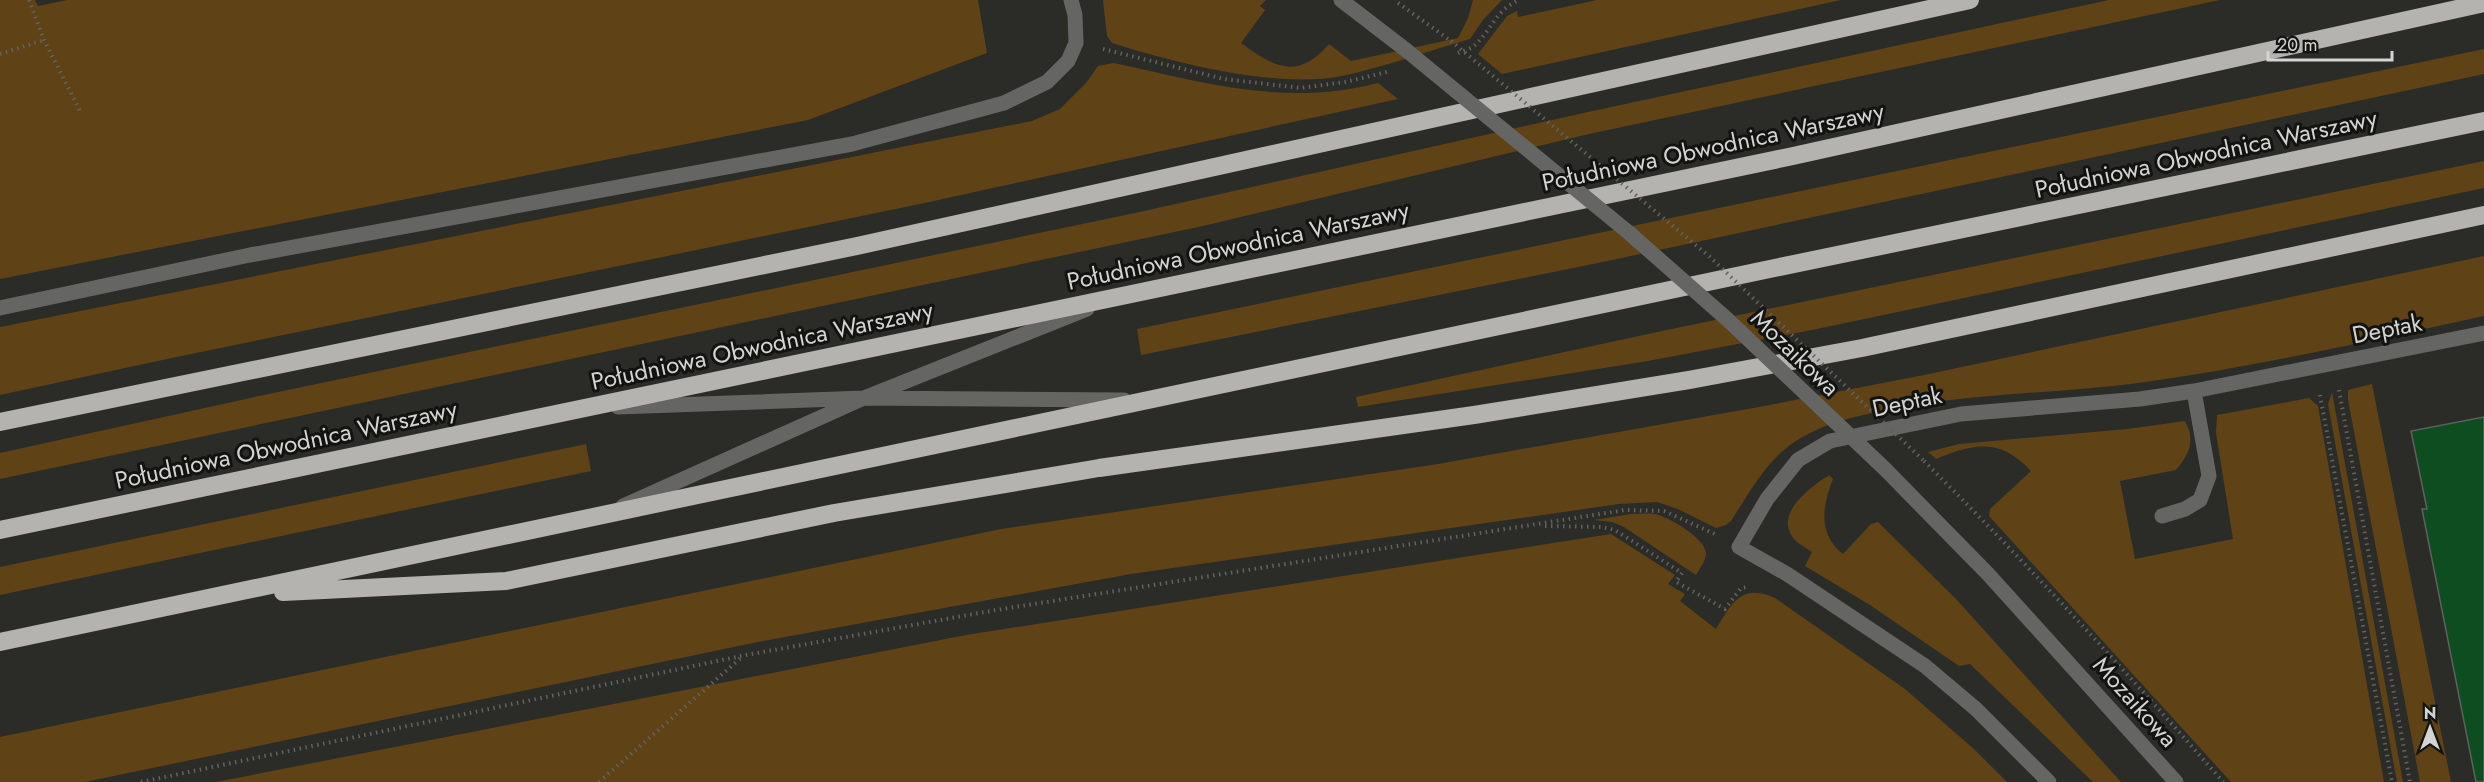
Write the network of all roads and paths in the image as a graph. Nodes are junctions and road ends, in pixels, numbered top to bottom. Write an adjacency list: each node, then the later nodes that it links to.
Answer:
1 (29, 0): 10 (path)
2 (1071, 0): 12 (street)
3 (1341, 0): 42 (street, Mozaikowa, bridge)
4 (1394, 0): 11 (path)
5 (1519, 0): 14 (path)
6 (1970, 0): 28 (highway)
7 (2469, 0): 9 (highway)
8 (2484, 3): 9 (highway, Południowa Obwodnica Warszawy)
9 (2424, 16): 19 (highway, Południowa Obwodnica Warszawy)
10 (44, 40): 13 (path); 16 (path)
11 (1451, 40)
12 (1076, 43): 15 (path); 20 (street)
13 (0, 54)
14 (1455, 54)
15 (1389, 71)
16 (81, 113)
17 (2484, 121): 26 (highway, Południowa Obwodnica Warszawy)
18 (2484, 215): 36 (highway)
19 (1124, 294): 25 (street); 27 (highway, Południowa Obwodnica Warszawy)
20 (0, 308)
21 (2484, 333): 22 (street, Deptak)
22 (2334, 363): 24 (street, Deptak); 45 (path)
23 (2319, 388): 44 (path)
24 (2194, 391): 31 (street); 34 (street, Deptak)
25 (864, 398): 26 (street); 27 (street); 30 (street)
26 (1148, 400): 30 (highway, Południowa Obwodnica Warszawy)
27 (584, 408): 33 (highway, Południowa Obwodnica Warszawy)
28 (0, 422)
29 (1924, 461): 43 (path)
30 (603, 514): 36 (highway, Południowa Obwodnica Warszawy)
31 (2162, 516)
32 (1535, 526): 34 (path); 35 (path); 38 (path)
33 (0, 530)
34 (1739, 547): 41 (street)
35 (1751, 586)
36 (227, 595): 37 (highway, Południowa Obwodnica Warszawy)
37 (0, 642)
38 (746, 654): 39 (path); 40 (path)
39 (141, 782)
40 (599, 782)
41 (2049, 782)
42 (2176, 782)
43 (2223, 782)
44 (2392, 782)
45 (2410, 782)

